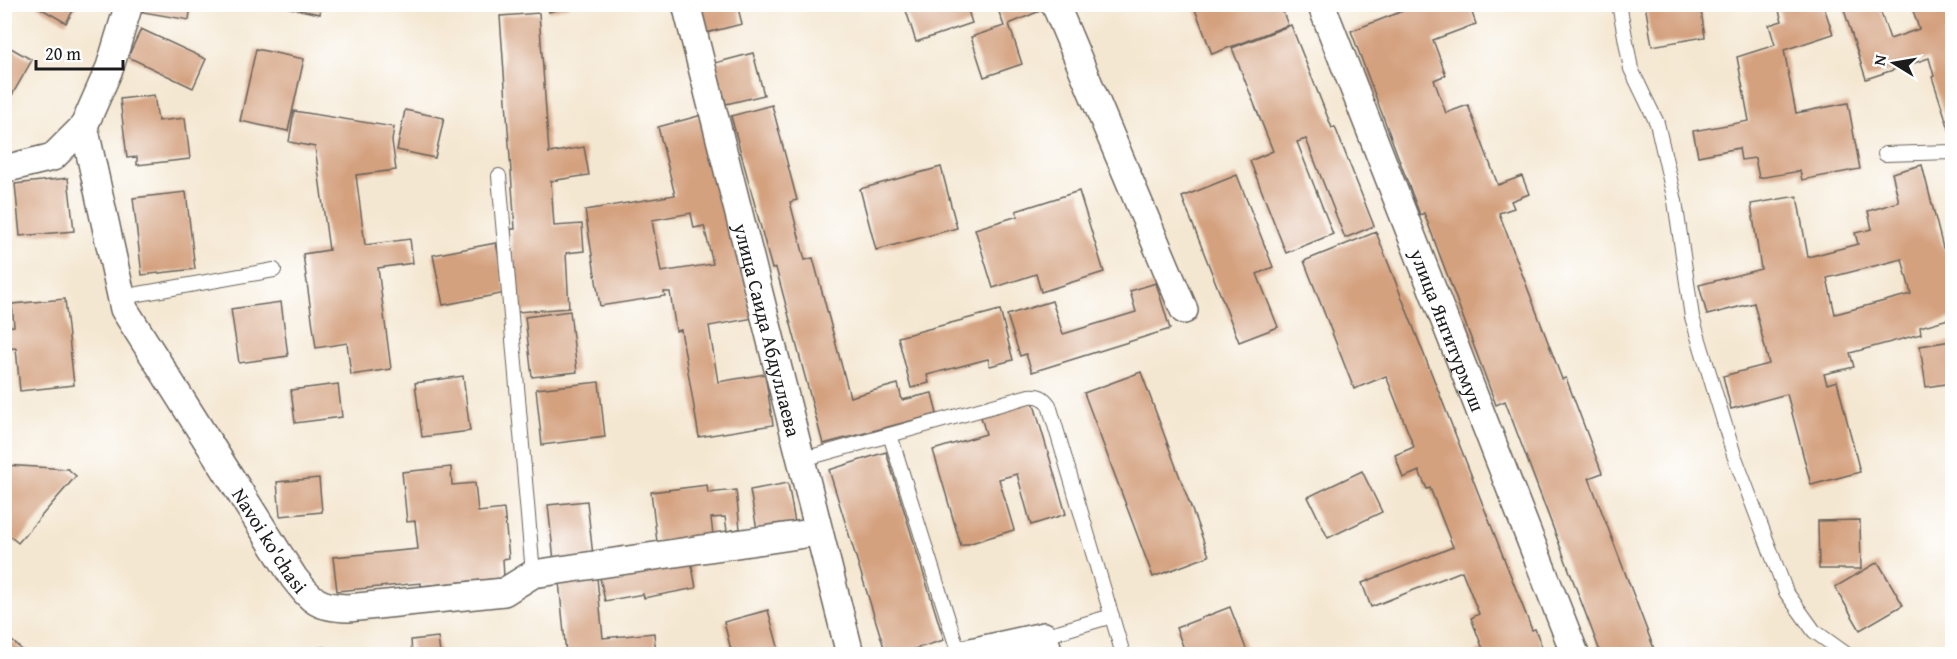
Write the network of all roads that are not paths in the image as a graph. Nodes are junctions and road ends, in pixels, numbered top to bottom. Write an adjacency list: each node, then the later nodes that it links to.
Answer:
1 (129, 4): 6 (street)
2 (686, 4): 15 (street, улица Саида Абдуллаева)
3 (1055, 4): 13 (street)
4 (1321, 4): 23 (street, улица Янгитурмуш)
5 (1619, 4): 24 (lane)
6 (84, 126): 9 (street); 12 (street, Navoi ko'chasi)
7 (1953, 152): 8 (lane)
8 (1886, 154)
9 (4, 169)
10 (499, 176): 17 (lane)
11 (274, 270): 12 (lane)
12 (122, 297): 17 (street, Navoi ko'chasi)
13 (1184, 310)
14 (890, 435): 15 (lane); 18 (lane); 21 (lane)
15 (800, 460): 16 (street, улица Саида Абдуллаева)
16 (818, 532): 17 (street, Navoi ko'chasi); 20 (street, улица Саида Абдуллаева)
17 (532, 574)
18 (1112, 616): 19 (lane); 22 (lane)
19 (1046, 645): 21 (street)
20 (850, 654)
21 (960, 654)
22 (1123, 654)
23 (1575, 654)
24 (1846, 654)

